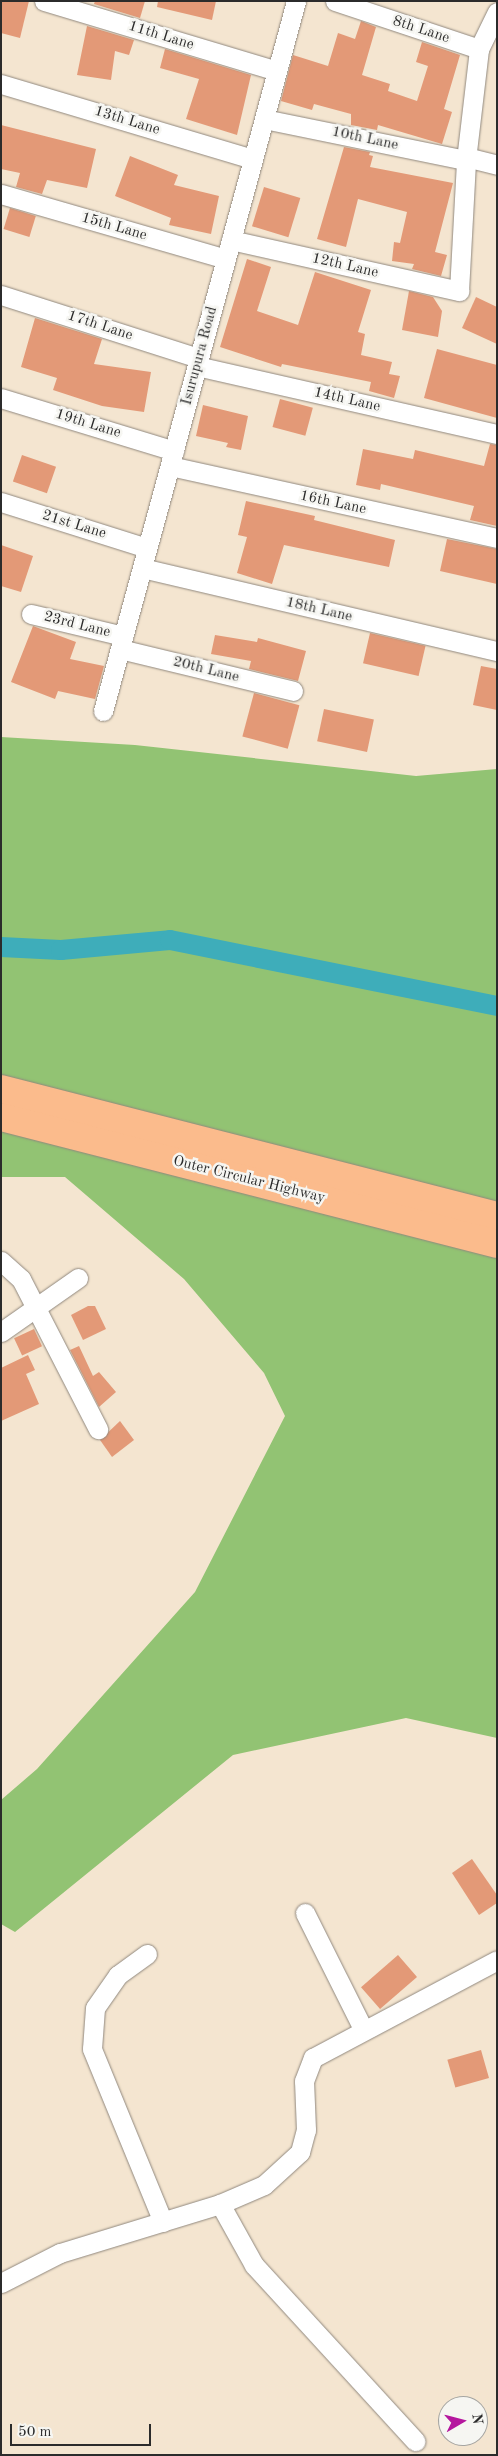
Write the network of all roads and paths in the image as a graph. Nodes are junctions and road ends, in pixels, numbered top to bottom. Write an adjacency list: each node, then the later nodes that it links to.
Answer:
1 (44, 1): 6 (street, 11th Lane)
2 (296, 1): 6 (street, Isurupura Road)
3 (335, 1): 5 (street, 8th Lane)
4 (497, 12): 5 (street)
5 (479, 49): 10 (street)
6 (277, 71): 8 (street, Isurupura Road)
7 (1, 84): 9 (street, 13th Lane)
8 (264, 119): 9 (street, Isurupura Road); 10 (street, 10th Lane)
9 (253, 159): 13 (street, Isurupura Road)
10 (466, 159): 11 (street, 10th Lane); 13 (street, 12th Lane)
11 (497, 165)
12 (1, 194): 14 (street, 15th Lane)
13 (231, 240): 14 (street, Isurupura Road)
14 (226, 259): 16 (street, Isurupura Road)
15 (1, 295): 16 (street, 17th Lane)
16 (198, 362): 18 (street, 14th Lane); 19 (street, Isurupura Road)
17 (1, 398): 19 (street, 19th Lane)
18 (497, 434)
19 (172, 459): 21 (street, 16th Lane); 22 (street, Isurupura Road)
20 (1, 502): 22 (street, 21st Lane)
21 (497, 538)
22 (147, 548): 23 (street, Isurupura Road)
23 (142, 568): 25 (street, Isurupura Road); 26 (street, 18th Lane)
24 (31, 614): 25 (street, 23rd Lane)
25 (122, 643): 27 (street, 20th Lane); 28 (street, Isurupura Road)
26 (497, 651)
27 (293, 691)
28 (103, 711)
29 (1, 1089): 31 (highway, Outer Circular Highway)
30 (1, 1117): 32 (highway, Outer Circular Highway)
31 (497, 1216)
32 (497, 1244)
33 (1, 1261): 35 (street)
34 (78, 1278): 35 (street)
35 (35, 1310): 36 (street); 37 (street)
36 (1, 1332)
37 (98, 1429)
38 (305, 1913): 41 (street)
39 (147, 1954): 43 (street)
40 (497, 1960): 41 (street)
41 (363, 2029): 42 (street)
42 (220, 2204): 43 (street); 45 (street)
43 (163, 2222): 44 (street)
44 (1, 2283)
45 (415, 2441)

